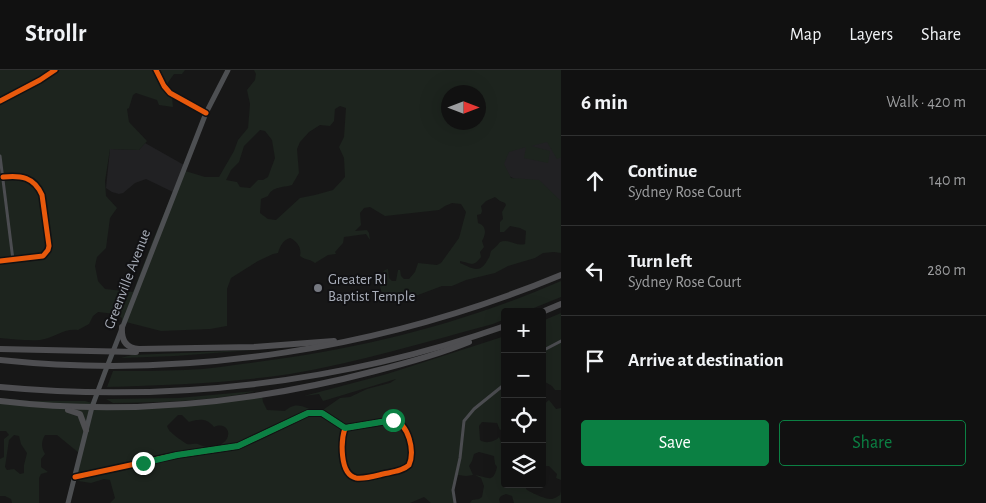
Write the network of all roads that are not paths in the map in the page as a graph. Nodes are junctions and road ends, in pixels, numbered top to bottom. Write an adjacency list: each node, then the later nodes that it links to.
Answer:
1 (55, 70): 4 (street)
2 (156, 70): 5 (street)
3 (228, 70): 5 (main road, Greenville Avenue)
4 (0, 101)
5 (206, 113): 13 (main road, Greenville Avenue)
6 (0, 156): 7 (street)
7 (3, 177): 8 (street); 8 (street)
8 (14, 260): 9 (street)
9 (0, 261)
10 (561, 275): 16 (highway)
11 (561, 304): 12 (highway)
12 (546, 310)
13 (122, 327): 20 (highway); 21 (main road, Greenville Avenue)
14 (501, 328): 15 (highway)
15 (497, 329): 23 (highway); 27 (highway)
16 (353, 340): 20 (highway); 22 (highway)
17 (561, 341): 19 (street)
18 (0, 349): 21 (highway)
19 (546, 349)
20 (178, 350): 21 (highway)
21 (112, 352): 27 (main road, Greenville Avenue)
22 (0, 360)
23 (0, 387)
24 (501, 387): 32 (street)
25 (0, 401): 26 (highway)
26 (45, 405): 27 (highway); 29 (highway)
27 (92, 407): 29 (main road, Greenville Avenue)
28 (345, 428): 28 (street); 30 (street)
29 (86, 430): 30 (main road, Greenville Avenue)
30 (75, 477): 31 (main road, Greenville Avenue)
31 (68, 503)
32 (455, 503)

